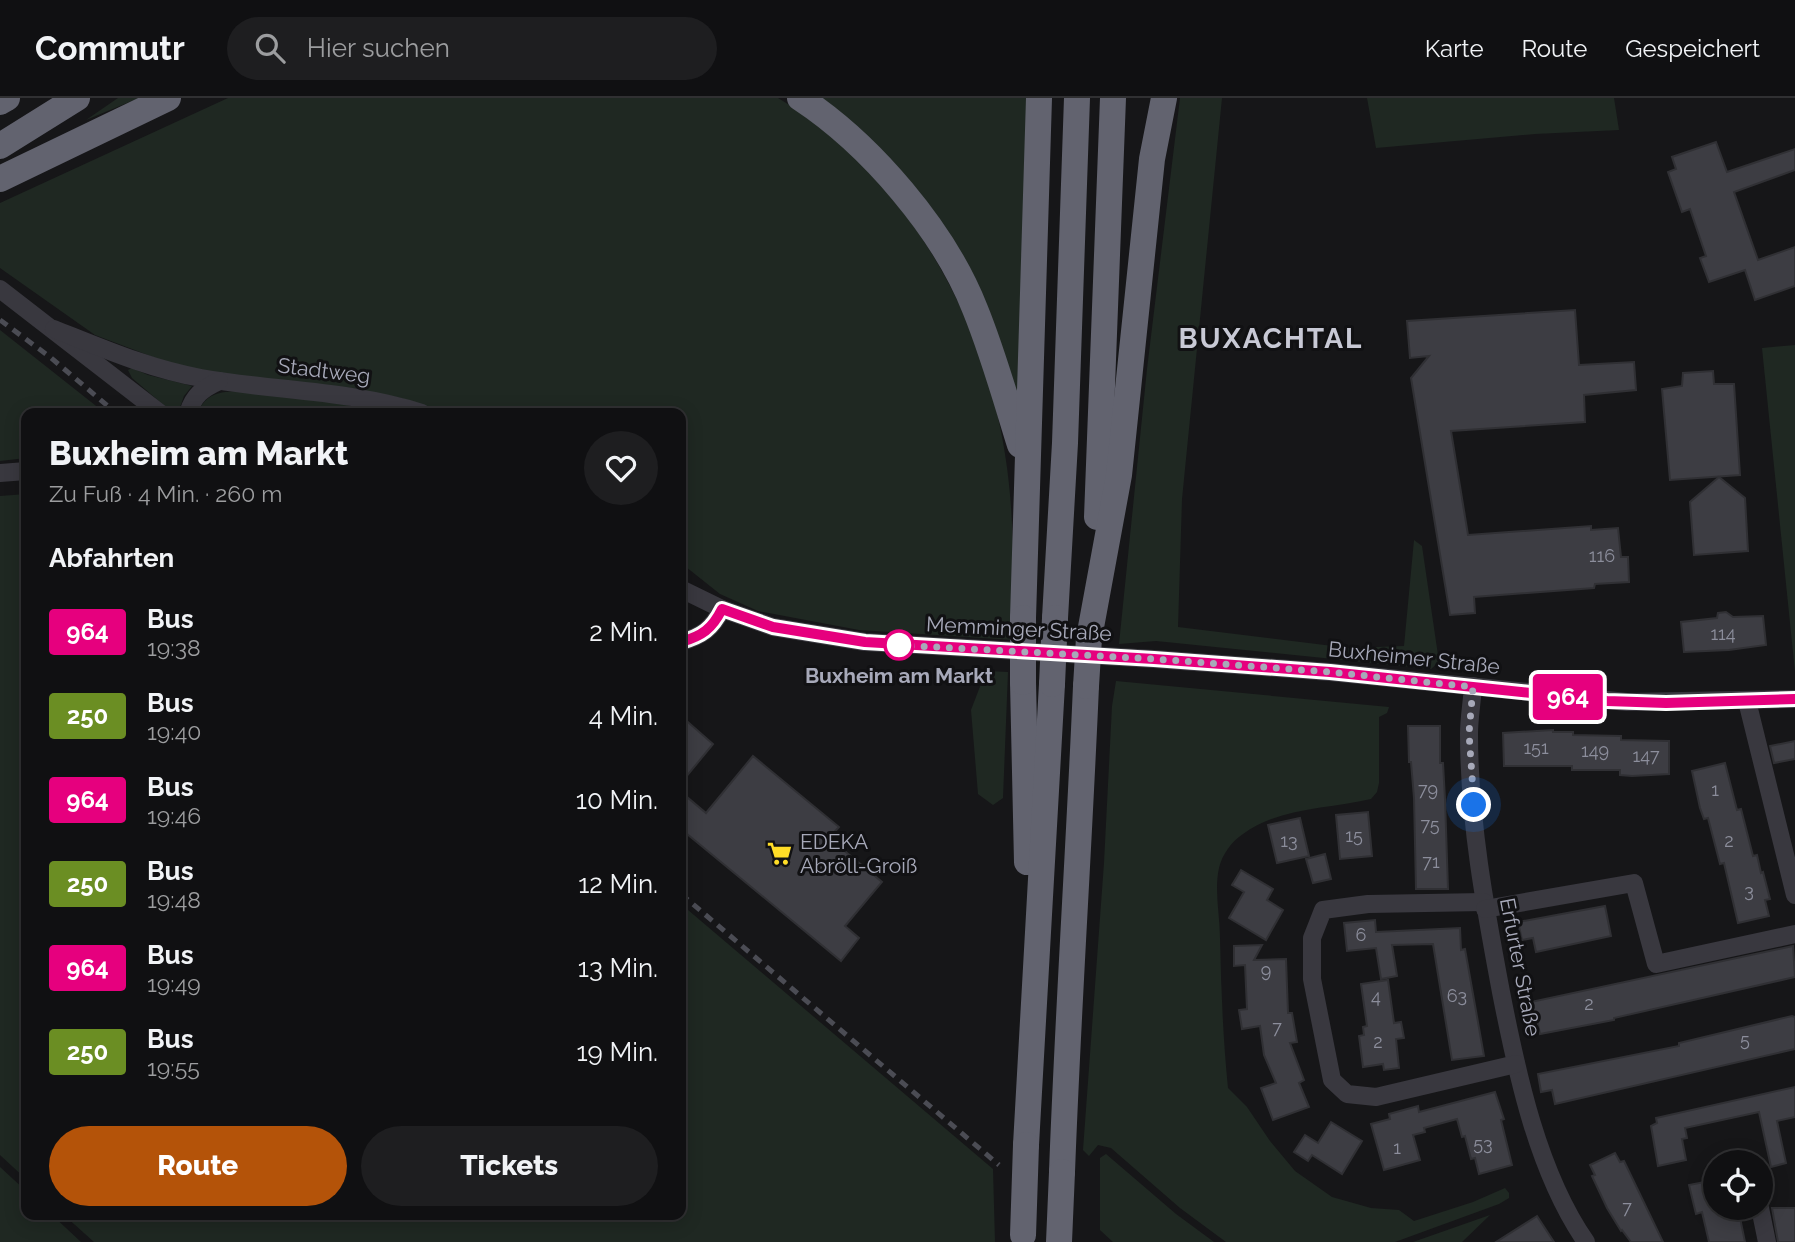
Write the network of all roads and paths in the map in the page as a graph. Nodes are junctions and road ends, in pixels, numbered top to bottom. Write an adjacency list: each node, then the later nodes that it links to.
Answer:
1 (7, 98): 10 (highway)
2 (76, 98): 11 (highway)
3 (168, 98): 13 (highway)
4 (800, 98): 20 (highway)
5 (1039, 98): 20 (highway)
6 (1077, 98): 34 (highway, bridge)
7 (1114, 98): 25 (highway)
8 (1152, 98): 12 (highway)
9 (1164, 98): 12 (highway)
10 (0, 102)
11 (0, 146)
12 (1152, 159): 25 (highway)
13 (0, 179)
14 (0, 289): 15 (street, Stadtweg)
15 (54, 329): 16 (street, Stadtweg); 17 (street, Stadtweg)
16 (219, 381): 18 (street); 19 (street, Stadtweg)
17 (154, 408)
18 (190, 408)
19 (403, 408)
20 (1027, 465): 34 (highway, bridge)
21 (21, 471): 22 (street)
22 (0, 473)
23 (686, 591): 24 (street, Memminger Straße)
24 (722, 609): 26 (street); 27 (street, Memminger Straße)
25 (1089, 638): 38 (highway, bridge)
26 (686, 640)
27 (1154, 659): 28 (street, Buxheimer Straße)
28 (1473, 687): 30 (street, Buxheimer Straße); 32 (street, Erfurter Straße)
29 (1795, 699): 30 (street, Buxheimer Straße)
30 (1747, 701): 31 (street)
31 (1795, 895)
32 (1485, 905): 33 (street); 35 (street, Erfurter Straße); 35 (street)
33 (1795, 934)
34 (1034, 972): 37 (highway, bridge)
35 (1516, 1064): 39 (street, Erfurter Straße)
36 (1762, 1220): 40 (street)
37 (1023, 1238)
38 (1059, 1242)
39 (1586, 1242)
40 (1767, 1242)

